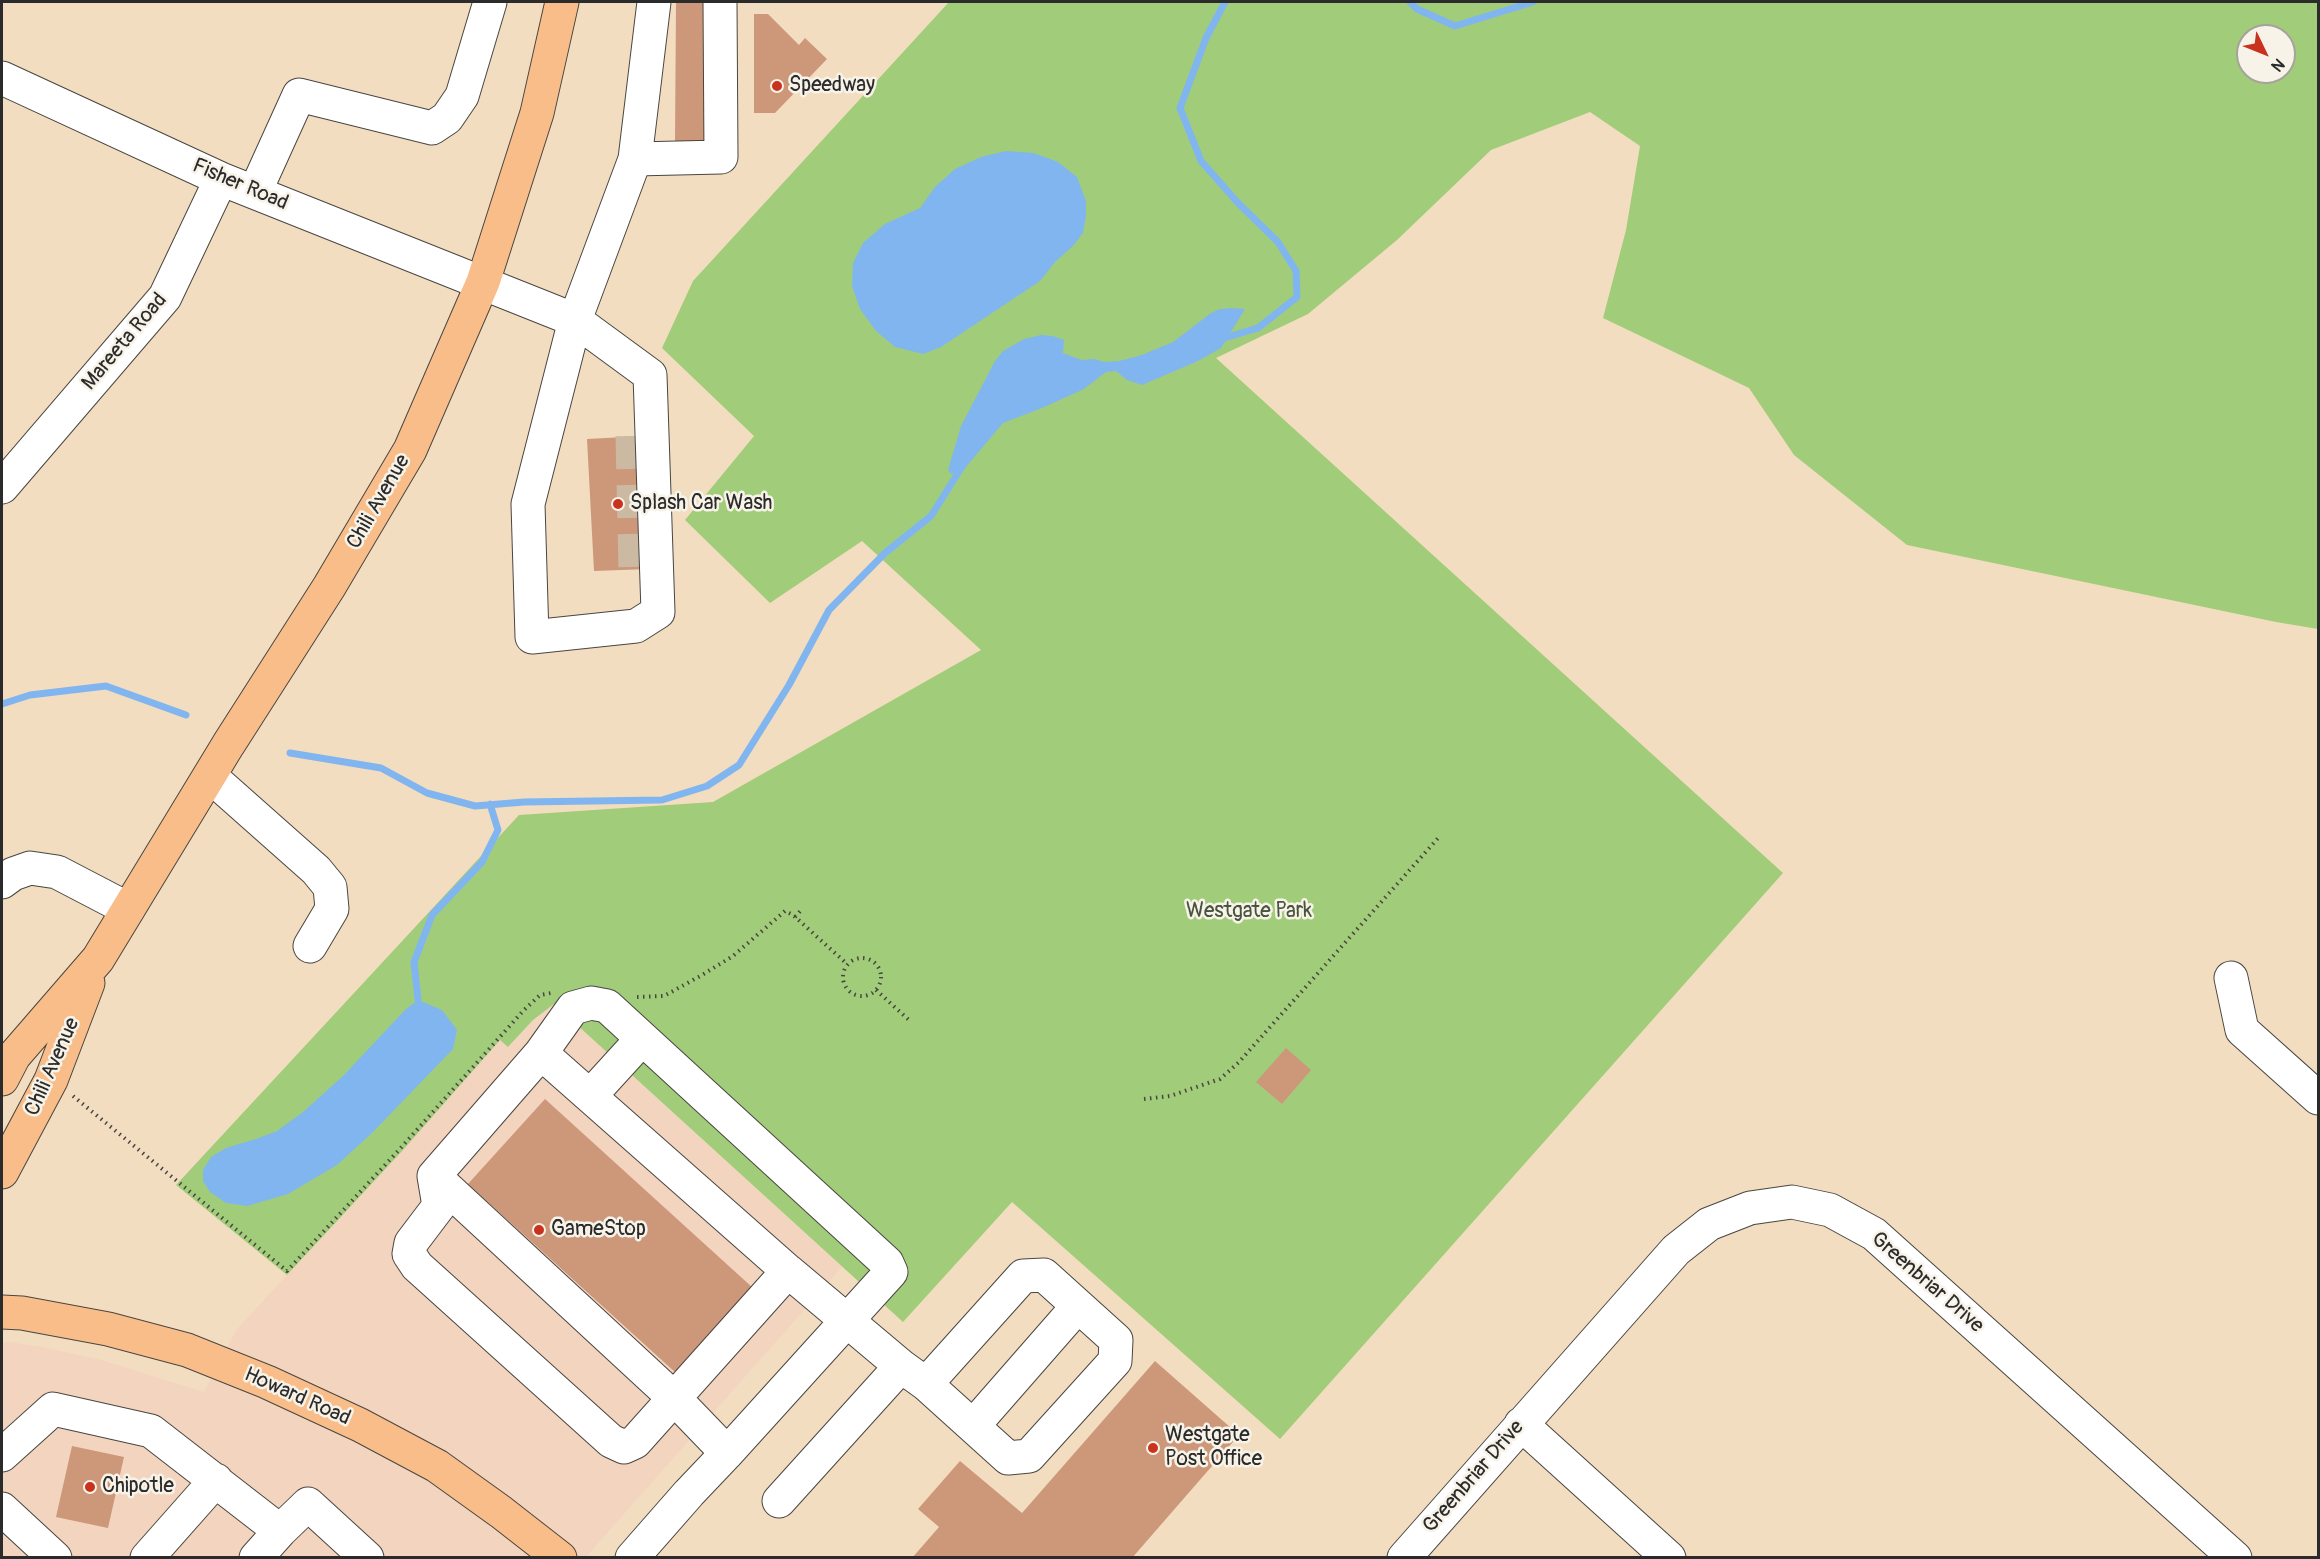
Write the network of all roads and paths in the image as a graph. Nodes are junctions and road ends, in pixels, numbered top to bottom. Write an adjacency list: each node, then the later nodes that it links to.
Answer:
1 (490, 2): 8 (street)
2 (561, 2): 9 (main road, Chili Avenue)
3 (654, 2): 6 (street)
4 (720, 2): 6 (street)
5 (2, 78): 7 (street, Fisher Road)
6 (635, 159): 10 (street)
7 (221, 179): 8 (street, Fisher Road); 14 (street, Mareeta Road)
8 (255, 192): 9 (street, Fisher Road)
9 (483, 282): 10 (street, Fisher Road); 16 (main road, Chili Avenue)
10 (575, 320): 11 (street, Fisher Road); 13 (street)
11 (627, 358): 12 (street); 13 (street, Fisher Road)
12 (632, 436)
13 (533, 486): 15 (street)
14 (2, 487)
15 (635, 570)
16 (210, 776): 20 (main road, Chili Avenue); 22 (street)
17 (1439, 837): 36 (path)
18 (2, 882): 20 (street)
19 (803, 908): 21 (path)
20 (128, 909): 23 (main road, Chili Avenue)
21 (795, 917): 24 (path); 28 (path)
22 (310, 946)
23 (98, 959): 32 (main road, Chili Avenue); 37 (main road, Chili Avenue)
24 (847, 964): 26 (path); 26 (path)
25 (2231, 978): 35 (street)
26 (876, 990): 29 (path)
27 (552, 993): 33 (path)
28 (630, 997)
29 (909, 1020)
30 (642, 1039): 31 (street); 34 (street); 42 (street)
31 (541, 1053): 34 (street); 38 (street)
32 (2, 1079)
33 (73, 1095)
34 (590, 1096): 39 (street)
35 (2319, 1098)
36 (1144, 1099)
37 (2, 1172)
38 (434, 1176): 44 (street); 44 (street)
39 (788, 1270): 42 (street); 44 (street)
40 (1078, 1306): 43 (street); 46 (street); 46 (street)
41 (2, 1312): 57 (main road, Howard Road)
42 (847, 1320): 43 (street); 47 (street)
43 (913, 1375): 46 (street); 50 (street)
44 (674, 1398): 47 (street)
45 (1521, 1424): 59 (street, Greenbriar Drive); 60 (street); 61 (street, Greenbriar Drive)
46 (973, 1426)
47 (727, 1453): 58 (street)
48 (2, 1455): 49 (street)
49 (216, 1480): 52 (street); 54 (street)
50 (779, 1501)
51 (2, 1509): 53 (street)
52 (279, 1531): 55 (street); 56 (street)
53 (55, 1557)
54 (147, 1557)
55 (256, 1557)
56 (367, 1557)
57 (560, 1557)
58 (632, 1557)
59 (1404, 1557)
60 (1669, 1557)
61 (2235, 1557)

